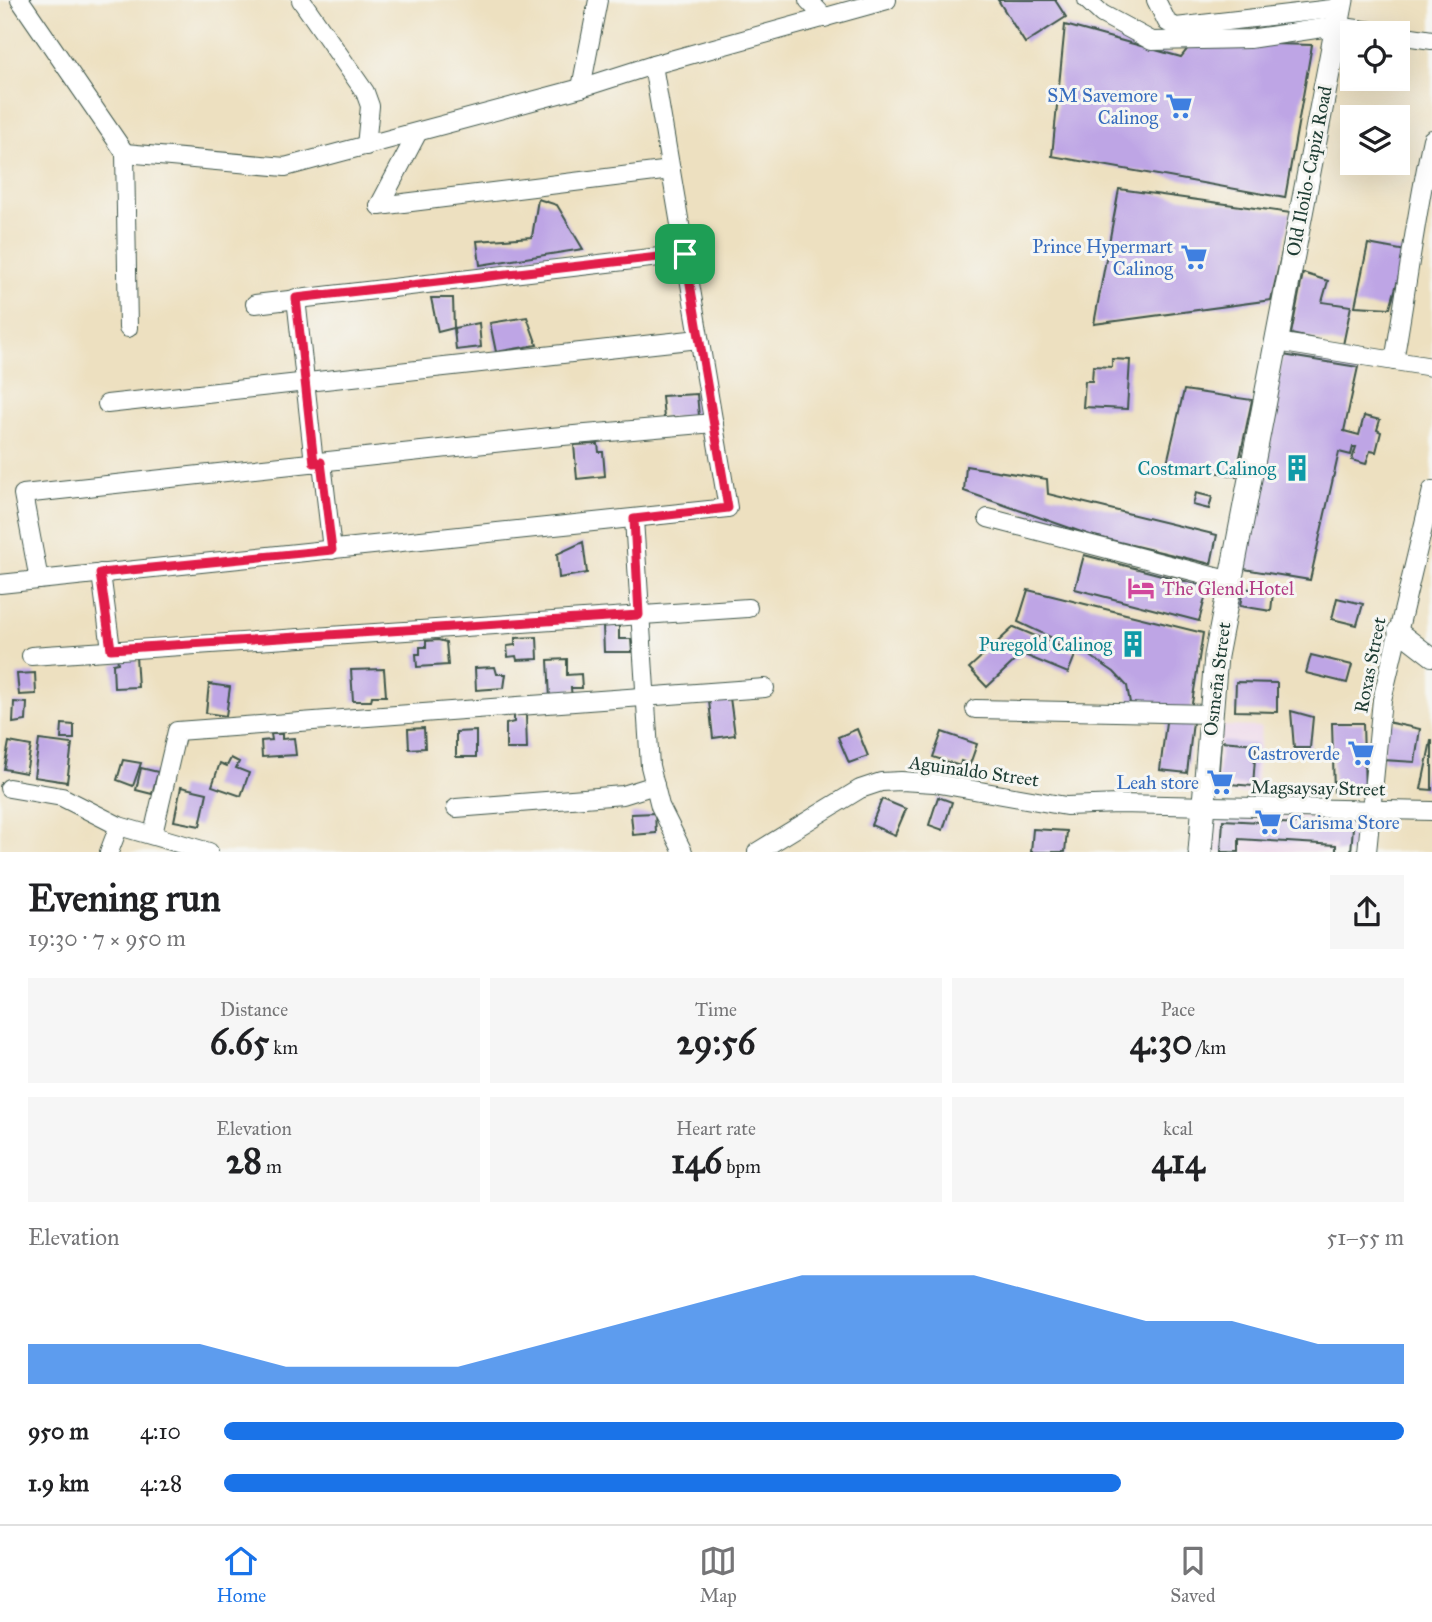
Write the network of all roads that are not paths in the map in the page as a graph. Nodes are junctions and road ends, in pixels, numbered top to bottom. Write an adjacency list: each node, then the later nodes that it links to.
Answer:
1 (20, 0): 18 (street)
2 (301, 0): 17 (street)
3 (598, 0): 14 (street)
4 (808, 0): 9 (street)
5 (887, 0): 9 (street)
6 (1156, 0): 8 (street)
7 (1096, 2): 8 (street)
8 (1339, 11): 10 (street); 25 (main road, Old Iloilo-Capiz Road)
9 (825, 18): 13 (street)
10 (1360, 21)
11 (1410, 37): 12 (street)
12 (1432, 40)
13 (653, 65): 14 (street); 19 (street)
14 (581, 88): 15 (street)
15 (418, 132): 17 (street); 19 (street)
16 (1432, 139): 26 (street)
17 (366, 146): 18 (street)
18 (125, 153): 23 (street)
19 (671, 170): 20 (street)
20 (685, 254): 21 (street); 24 (street)
21 (296, 298): 22 (street); 28 (street)
22 (255, 304)
23 (128, 328)
24 (699, 339): 28 (street); 30 (street)
25 (1277, 342): 26 (street); 39 (main road, Osmeña Street)
26 (1394, 361): 27 (street)
27 (1432, 367)
28 (305, 382): 29 (street); 31 (street)
29 (107, 404)
30 (714, 423): 31 (street); 34 (street)
31 (318, 463): 35 (street); 38 (street)
32 (1432, 490): 36 (street, Roxas Street)
33 (988, 518): 39 (street)
34 (634, 519): 35 (street); 42 (street)
35 (332, 550): 37 (street)
36 (1424, 558): 43 (street, Roxas Street)
37 (100, 573): 38 (street); 44 (street)
38 (39, 580): 40 (street)
39 (1231, 581): 50 (main road, Osmeña Street)
40 (0, 584)
41 (748, 608): 42 (street)
42 (639, 615): 44 (street); 48 (street)
43 (1397, 630): 46 (street); 55 (street, Roxas Street)
44 (111, 649): 45 (street)
45 (30, 656)
46 (1432, 657)
47 (765, 688): 48 (street)
48 (645, 698): 51 (street); 58 (street)
49 (975, 709): 50 (street)
50 (1211, 714): 53 (main road, Osmeña Street)
51 (654, 785): 54 (street); 61 (street)
52 (9, 788): 57 (street)
53 (1203, 807): 55 (street, Magsaysay Street); 62 (street, Aguinaldo Street); 63 (main road, Osmeña Street)
54 (456, 808)
55 (1370, 809): 56 (street, Magsaysay Street); 64 (street, Roxas Street)
56 (1432, 811)
57 (119, 826): 58 (street); 59 (street)
58 (153, 834): 60 (street)
59 (110, 852)
60 (209, 852)
61 (682, 852)
62 (757, 852)
63 (1200, 852)
64 (1367, 852)

